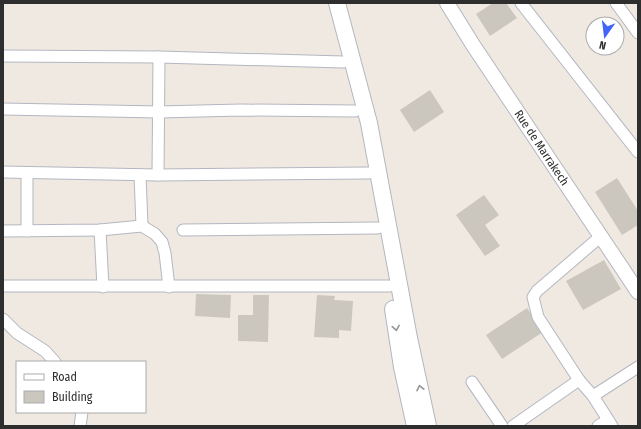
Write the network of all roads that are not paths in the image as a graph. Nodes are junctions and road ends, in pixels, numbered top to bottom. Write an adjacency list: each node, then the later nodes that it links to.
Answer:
1 (326, 3): 9 (main road)
2 (337, 3): 41 (main road, one-way to 2)
3 (447, 3): 25 (street, Rue de Marrakech)
4 (616, 3): 6 (street)
5 (524, 4): 13 (street)
6 (638, 33)
7 (3, 56): 8 (street)
8 (159, 57): 9 (street); 12 (street)
9 (343, 62): 11 (main road)
10 (3, 109): 12 (street)
11 (355, 111): 12 (street); 16 (main road)
12 (159, 112): 18 (street)
13 (638, 152)
14 (3, 172): 15 (street)
15 (27, 173): 17 (street); 24 (street)
16 (369, 173): 18 (street); 20 (main road)
17 (140, 175): 18 (street); 19 (street)
18 (158, 175)
19 (142, 226): 21 (street); 29 (street)
20 (378, 228): 22 (street); 27 (main road)
21 (100, 230): 24 (street); 28 (street)
22 (183, 230)
23 (3, 231): 24 (street)
24 (27, 231)
25 (600, 237): 30 (street, Rue de Marrakech); 34 (street)
26 (3, 286): 28 (street)
27 (389, 286): 29 (street); 40 (main road, one-way to 40)
28 (102, 287): 29 (street)
29 (169, 287)
30 (638, 292)
31 (3, 320): 32 (street)
32 (54, 361)
33 (638, 367): 36 (street)
34 (579, 380): 36 (street); 43 (street)
35 (472, 382): 42 (street)
36 (593, 396): 38 (street)
37 (82, 413): 39 (street)
38 (606, 424)
39 (80, 426)
40 (415, 426)
41 (428, 426)
42 (502, 426)
43 (513, 426)

